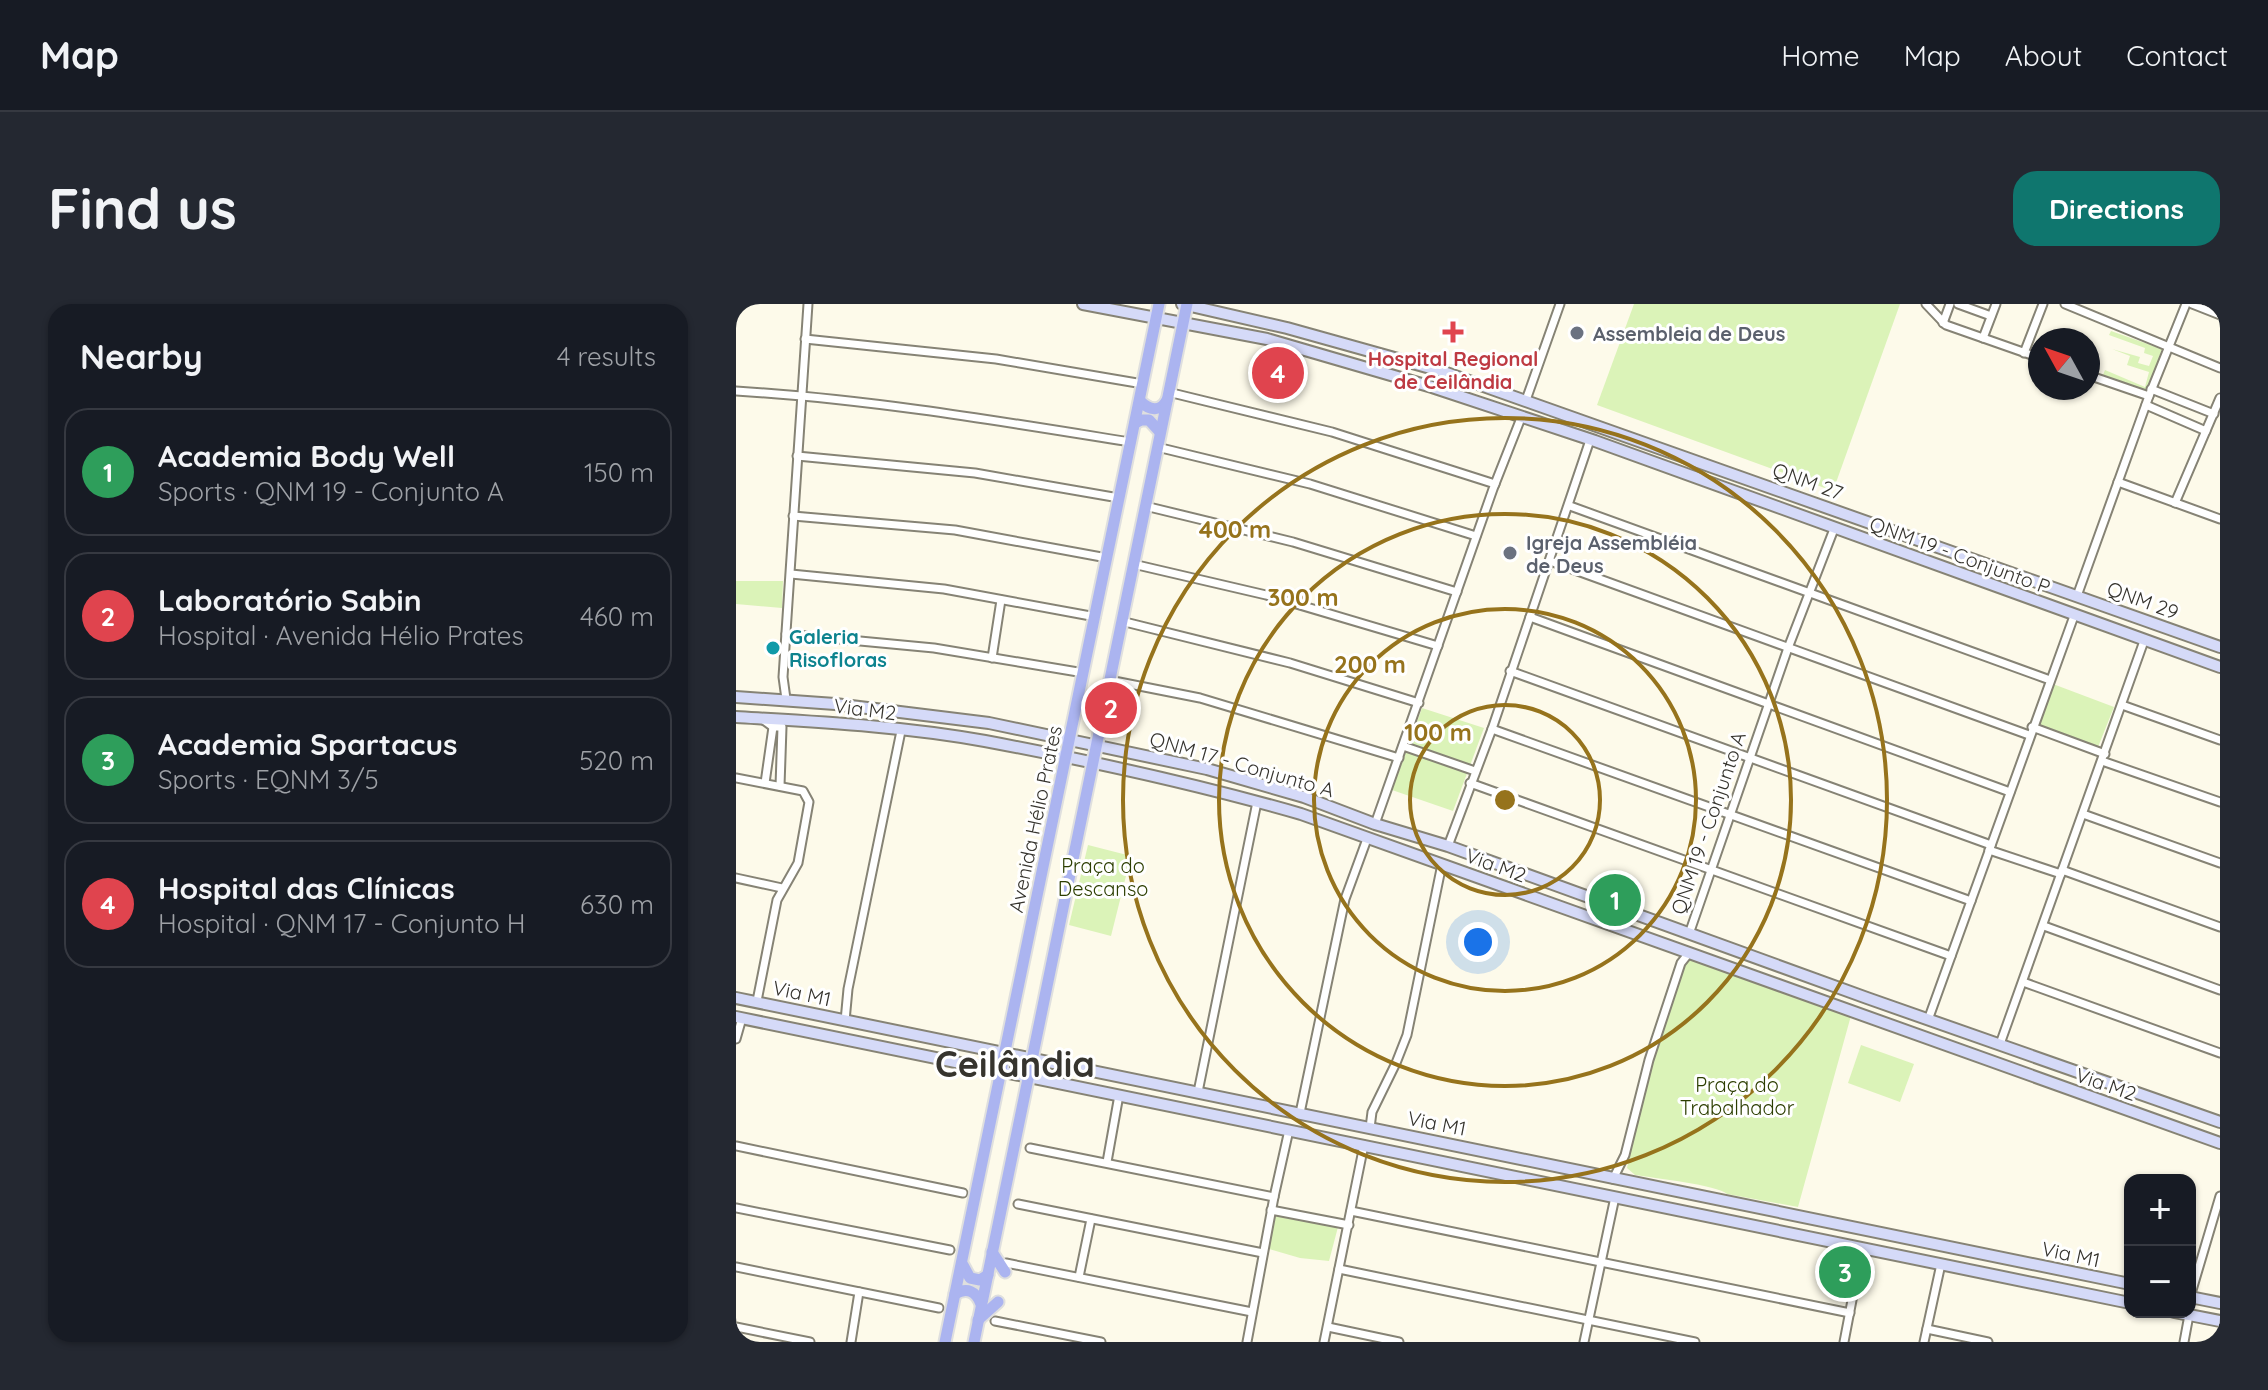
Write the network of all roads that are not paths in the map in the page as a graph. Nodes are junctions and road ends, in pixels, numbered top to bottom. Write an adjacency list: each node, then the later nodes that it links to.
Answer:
1 (808, 304): 23 (street)
2 (1083, 304): 17 (main road)
3 (1110, 304): 4 (main road)
4 (1132, 304)
5 (1159, 304): 17 (main road, Avenida Hélio Prates)
6 (1185, 304): 18 (main road); 20 (main road, QNM 27)
7 (1560, 304): 35 (street)
8 (1926, 304): 19 (street)
9 (1950, 304): 19 (street)
10 (1958, 304): 16 (street)
11 (1996, 304): 16 (street)
12 (2043, 304): 25 (street)
13 (2065, 304): 24 (street)
14 (2189, 304): 15 (street); 24 (street, QNM 29)
15 (2220, 315)
16 (1991, 316): 22 (street)
17 (1156, 318): 18 (main road); 29 (main road, Avenida Hélio Prates)
18 (1183, 323): 21 (main road); 33 (main road)
19 (1943, 323): 22 (street)
20 (1280, 326): 21 (main road); 35 (main road, QNM 27)
21 (1224, 330): 39 (main road)
22 (1983, 338): 25 (street)
23 (805, 339): 29 (street); 32 (street)
24 (2169, 346): 27 (street); 31 (street, QNM 29)
25 (2024, 353): 26 (street)
26 (2028, 354)
27 (2220, 368)
28 (2100, 378): 31 (street)
29 (1143, 384): 36 (main road, Avenida Hélio Prates)
30 (736, 391): 32 (street)
31 (2150, 392): 37 (street, QNM 29); 38 (street)
32 (802, 395): 44 (street); 47 (street)
33 (1168, 396): 36 (main road); 42 (main road); 49 (street)
34 (2220, 398): 38 (street)
35 (1526, 400): 45 (main road, QNM 27)
36 (1140, 401): 40 (main road, Avenida Hélio Prates)
37 (2146, 405): 41 (street); 48 (street, QNM 29)
38 (2214, 414): 41 (street)
39 (1521, 418): 43 (main road); 49 (street)
40 (1135, 423): 42 (main road); 44 (main road, Avenida Hélio Prates)
41 (2206, 431): 51 (street)
42 (1160, 432): 46 (main road)
43 (1593, 441): 45 (main road); 53 (street); 54 (main road)
44 (1130, 442): 50 (main road, Avenida Hélio Prates)
45 (1653, 445): 55 (main road, QNM 27)
46 (1157, 447): 52 (main road); 60 (street)
47 (797, 456): 50 (street); 56 (street)
48 (2118, 482): 51 (street); 69 (street, QNM 29)
49 (1495, 484): 60 (street)
50 (1119, 498): 61 (main road, Avenida Hélio Prates)
51 (2175, 503): 57 (street)
52 (1145, 506): 63 (main road); 67 (street)
53 (1570, 506): 62 (street); 68 (street)
54 (1791, 514): 55 (main road); 58 (main road)
55 (1850, 515): 59 (main road, QNM 27)
56 (793, 516): 61 (street); 64 (street)
57 (2220, 518)
58 (1835, 530): 59 (main road); 66 (main road, QNM 19 - Conjunto P); 68 (street, QNM 19 - Conjunto A)
59 (1895, 531): 65 (main road, QNM 27)
60 (1476, 536): 67 (street)
61 (1107, 558): 72 (main road, Avenida Hélio Prates)
62 (1550, 561): 73 (street); 82 (street)
63 (1133, 564): 74 (main road); 80 (street)
64 (791, 574): 70 (street); 76 (street)
65 (2059, 590): 66 (main road); 69 (main road, QNM 27)
66 (2008, 591): 71 (main road, QNM 19 - Conjunto P)
67 (1457, 592): 80 (street)
68 (1811, 593): 82 (street, QNM 19 - Conjunto A); 90 (street)
69 (2077, 596): 81 (main road, QNM 29)
70 (1001, 600): 72 (street); 83 (street)
71 (2074, 616): 78 (main road, QNM 19 - Conjunto P); 90 (street)
72 (1096, 617): 75 (main road, Avenida Hélio Prates)
73 (1530, 617): 87 (street); 95 (street)
74 (1121, 621): 77 (main road); 93 (street)
75 (1093, 630): 77 (main road); 84 (main road, Avenida Hélio Prates)
76 (786, 634): 83 (street); 92 (street)
77 (1118, 636): 85 (main road)
78 (2144, 641): 79 (main road, QNM 19 - Conjunto P); 96 (street)
79 (2157, 645): 81 (main road); 86 (main road)
80 (1438, 646): 93 (street)
81 (2217, 646)
82 (1788, 648): 95 (street, QNM 19 - Conjunto A); 106 (street)
83 (992, 658): 88 (street)
84 (1087, 658): 85 (main road); 88 (main road, Avenida Hélio Prates)
85 (1113, 660): 89 (main road)
86 (2220, 667)
87 (1510, 671): 104 (street); 115 (street)
88 (1084, 673): 107 (main road, Avenida Hélio Prates)
89 (1109, 680): 110 (main road); 114 (street)
90 (2050, 680): 106 (street)
91 (736, 697): 92 (main road)
92 (786, 699): 94 (main road)
93 (1419, 703): 111 (street)
94 (835, 704): 97 (main road); 100 (main road)
95 (1769, 704): 115 (street, QNM 19 - Conjunto A); 126 (street)
96 (2122, 705): 108 (street); 112 (street)
97 (856, 707): 101 (main road); 102 (main road)
98 (736, 717): 99 (main road, Via M2)
99 (761, 718): 100 (main road, Via M2); 103 (street)
100 (833, 722): 102 (main road, Via M2)
101 (989, 723): 107 (main road); 109 (main road)
102 (853, 724): 105 (main road, Via M2)
103 (773, 727): 121 (street); 124 (street)
104 (1492, 729): 118 (street); 133 (street)
105 (901, 731): 109 (main road, Via M2); 166 (street)
106 (2031, 731): 112 (street); 126 (street)
107 (1071, 739): 110 (main road); 113 (main road, Avenida Hélio Prates)
108 (2220, 740)
109 (986, 741): 113 (main road, Via M2)
110 (1097, 744): 116 (main road); 117 (main road, QNM 17 - Conjunto A)
111 (1403, 746): 114 (street); 118 (street)
112 (2104, 757): 129 (street); 132 (street)
113 (1066, 758): 116 (main road, Via M2); 173 (main road, Avenida Hélio Prates)
114 (1399, 758): 135 (street)
115 (1750, 760): 133 (street, QNM 19 - Conjunto A); 138 (street)
116 (1093, 763): 125 (main road, Via M2); 175 (main road)
117 (1207, 769): 125 (main road); 127 (main road, QNM 17 - Conjunto A)
118 (1475, 771): 122 (street)
119 (736, 778): 120 (street)
120 (747, 780): 121 (street); 123 (street)
121 (765, 783): 124 (street)
122 (1470, 783): 137 (street); 142 (street)
123 (736, 785)
124 (780, 786): 147 (street)
125 (1202, 787): 128 (main road, Via M2)
126 (2010, 792): 138 (street)
127 (1304, 797): 130 (main road, QNM 17 - Conjunto A); 131 (main road)
128 (1257, 802): 131 (main road, Via M2); 181 (street)
129 (2220, 802)
130 (1324, 804): 134 (main road); 135 (main road, QNM 17 - Conjunto A)
131 (1301, 814): 134 (main road, Via M2)
132 (2083, 814): 139 (street); 144 (street)
133 (1730, 815): 142 (street, QNM 19 - Conjunto A); 149 (street)
134 (1318, 822): 136 (main road, Via M2)
135 (1375, 824): 137 (main road, Via M2)
136 (1367, 839): 140 (main road, Via M2); 184 (street)
137 (1448, 846): 141 (main road, QNM 19 - Conjunto A)
138 (1990, 847): 144 (street); 149 (street)
139 (2220, 863)
140 (1442, 864): 146 (main road, Via M2); 187 (street)
141 (1496, 865): 143 (main road, QNM 19 - Conjunto A); 146 (main road)
142 (1710, 870): 152 (street, QNM 19 - Conjunto A); 155 (street)
143 (1513, 871): 148 (main road); 152 (main road, QNM 19 - Conjunto A)
144 (2062, 872): 150 (street); 151 (street)
145 (736, 878): 147 (street)
146 (1488, 881): 148 (main road, Via M2)
147 (782, 888): 161 (street)
148 (1506, 888): 153 (main road, Via M2)
149 (1971, 901): 155 (street)
150 (2044, 926): 157 (street); 158 (street)
151 (2220, 927)
152 (1689, 934): 160 (main road)
153 (1677, 949): 154 (main road, Via M2); 156 (street)
154 (1689, 953): 156 (street); 164 (main road, Via M2)
155 (1951, 956): 165 (street)
156 (1681, 963): 195 (street)
157 (2023, 982): 171 (street); 174 (street)
158 (2220, 990)
159 (736, 998): 161 (main road, Via M1)
160 (1872, 1000): 164 (main road); 165 (main road)
161 (757, 1001): 162 (main road, Via M1)
162 (798, 1011): 163 (main road); 166 (main road, Via M1)
163 (738, 1016): 168 (main road, Via M1); 170 (street)
164 (1867, 1017): 179 (main road, Via M2)
165 (1928, 1020): 171 (main road)
166 (845, 1021): 167 (main road, Via M1)
167 (884, 1029): 168 (main road); 169 (main road, Via M1)
168 (813, 1032): 172 (main road, Via M1)
169 (930, 1037): 172 (main road); 173 (main road, Via M1)
170 (736, 1039)
171 (2000, 1044): 176 (main road)
172 (887, 1048): 177 (main road, Via M1)
173 (1006, 1053): 175 (main road, Via M1); 177 (main road, Avenida Hélio Prates)
174 (2220, 1053)
175 (1033, 1058): 178 (main road); 180 (main road, Via M1)
176 (2057, 1066): 179 (main road); 186 (main road)
177 (1002, 1071): 178 (main road, Via M1); 221 (main road, Avenida Hélio Prates)
178 (1029, 1077): 182 (main road, Via M1); 217 (main road)
179 (2051, 1083): 191 (main road, Via M2)
180 (1172, 1087): 181 (main road, Via M1); 182 (main road)
181 (1198, 1092): 183 (main road, Via M1)
182 (1122, 1096): 185 (main road, Via M1); 197 (street)
183 (1257, 1105): 184 (main road, Via M1); 185 (main road)
184 (1300, 1113): 187 (main road, Via M1)
185 (1211, 1114): 188 (main road, Via M1)
186 (2220, 1122)
187 (1370, 1128): 189 (main road, Via M1)
188 (1289, 1130): 192 (main road, Via M1); 203 (street)
189 (1429, 1141): 190 (main road, Via M1); 196 (main road)
190 (1445, 1143): 198 (main road); 199 (main road, Via M1)
191 (2220, 1143)
192 (1364, 1145): 196 (main road, Via M1); 209 (street)
193 (736, 1146): 201 (street)
194 (1030, 1148): 197 (street)
195 (1625, 1155): 199 (street); 200 (street)
196 (1424, 1158): 198 (main road, Via M1)
197 (1107, 1162): 203 (street)
198 (1440, 1162): 204 (main road, Via M1)
199 (1613, 1179): 200 (main road, Via M1)
200 (1627, 1181): 205 (main road, Via M1)
201 (963, 1193)
202 (2220, 1196): 230 (street)
203 (1274, 1197): 208 (street)
204 (1615, 1197): 211 (main road, Via M1); 220 (street)
205 (1730, 1202): 210 (main road, Via M1); 211 (main road)
206 (1018, 1204): 212 (street)
207 (736, 1208): 216 (street)
208 (1271, 1210): 214 (street); 218 (street)
209 (1351, 1211): 214 (street); 220 (street)
210 (1772, 1211): 213 (main road); 219 (main road, Via M1)
211 (1694, 1213): 213 (main road)
212 (1091, 1219): 218 (street); 229 (street)
213 (1752, 1224): 215 (main road)
214 (1349, 1225): 226 (street)
215 (1862, 1248): 222 (main road); 242 (street)
216 (950, 1250)
217 (992, 1252): 224 (main road); 228 (main road)
218 (1263, 1253): 241 (street)
219 (1999, 1258): 225 (main road); 227 (main road, Via M1)
220 (1601, 1263): 242 (street); 247 (street)
221 (962, 1264): 228 (main road); 234 (main road, Avenida Hélio Prates)
222 (1941, 1264): 225 (main road); 252 (street)
223 (736, 1267): 233 (street)
224 (1006, 1267): 229 (street)
225 (1958, 1267): 231 (main road)
226 (1339, 1269): 247 (street); 251 (street)
227 (2064, 1271): 231 (main road); 232 (main road, Via M1)
228 (988, 1275): 240 (main road)
229 (1079, 1277): 241 (street)
230 (2196, 1277)
231 (2018, 1279): 237 (main road)
232 (2124, 1283)
233 (859, 1292): 239 (street); 254 (street)
234 (955, 1294): 240 (main road); 243 (main road, Avenida Hélio Prates)
235 (2196, 1298): 238 (main road)
236 (998, 1302): 246 (main road)
237 (2124, 1302)
238 (2220, 1303)
239 (940, 1304): 243 (main road)
240 (981, 1304): 246 (main road)
241 (1252, 1312): 258 (street)
242 (1850, 1313): 263 (street)
243 (951, 1315): 255 (main road, Avenida Hélio Prates)
244 (2196, 1316): 249 (main road)
245 (2188, 1318): 266 (street)
246 (978, 1320): 256 (main road)
247 (1589, 1320): 261 (street); 262 (street)
248 (995, 1321): 257 (street)
249 (2220, 1321)
250 (736, 1327): 253 (street)
251 (1328, 1327): 259 (street); 260 (street)
252 (1927, 1329): 264 (street); 265 (street)
253 (810, 1342)
254 (851, 1342)
255 (945, 1342)
256 (974, 1342)
257 (1101, 1342)
258 (1247, 1342)
259 (1324, 1342)
260 (1399, 1342)
261 (1584, 1342)
262 (1695, 1342)
263 (1844, 1342)
264 (1924, 1342)
265 (1988, 1342)
266 (2184, 1342)

